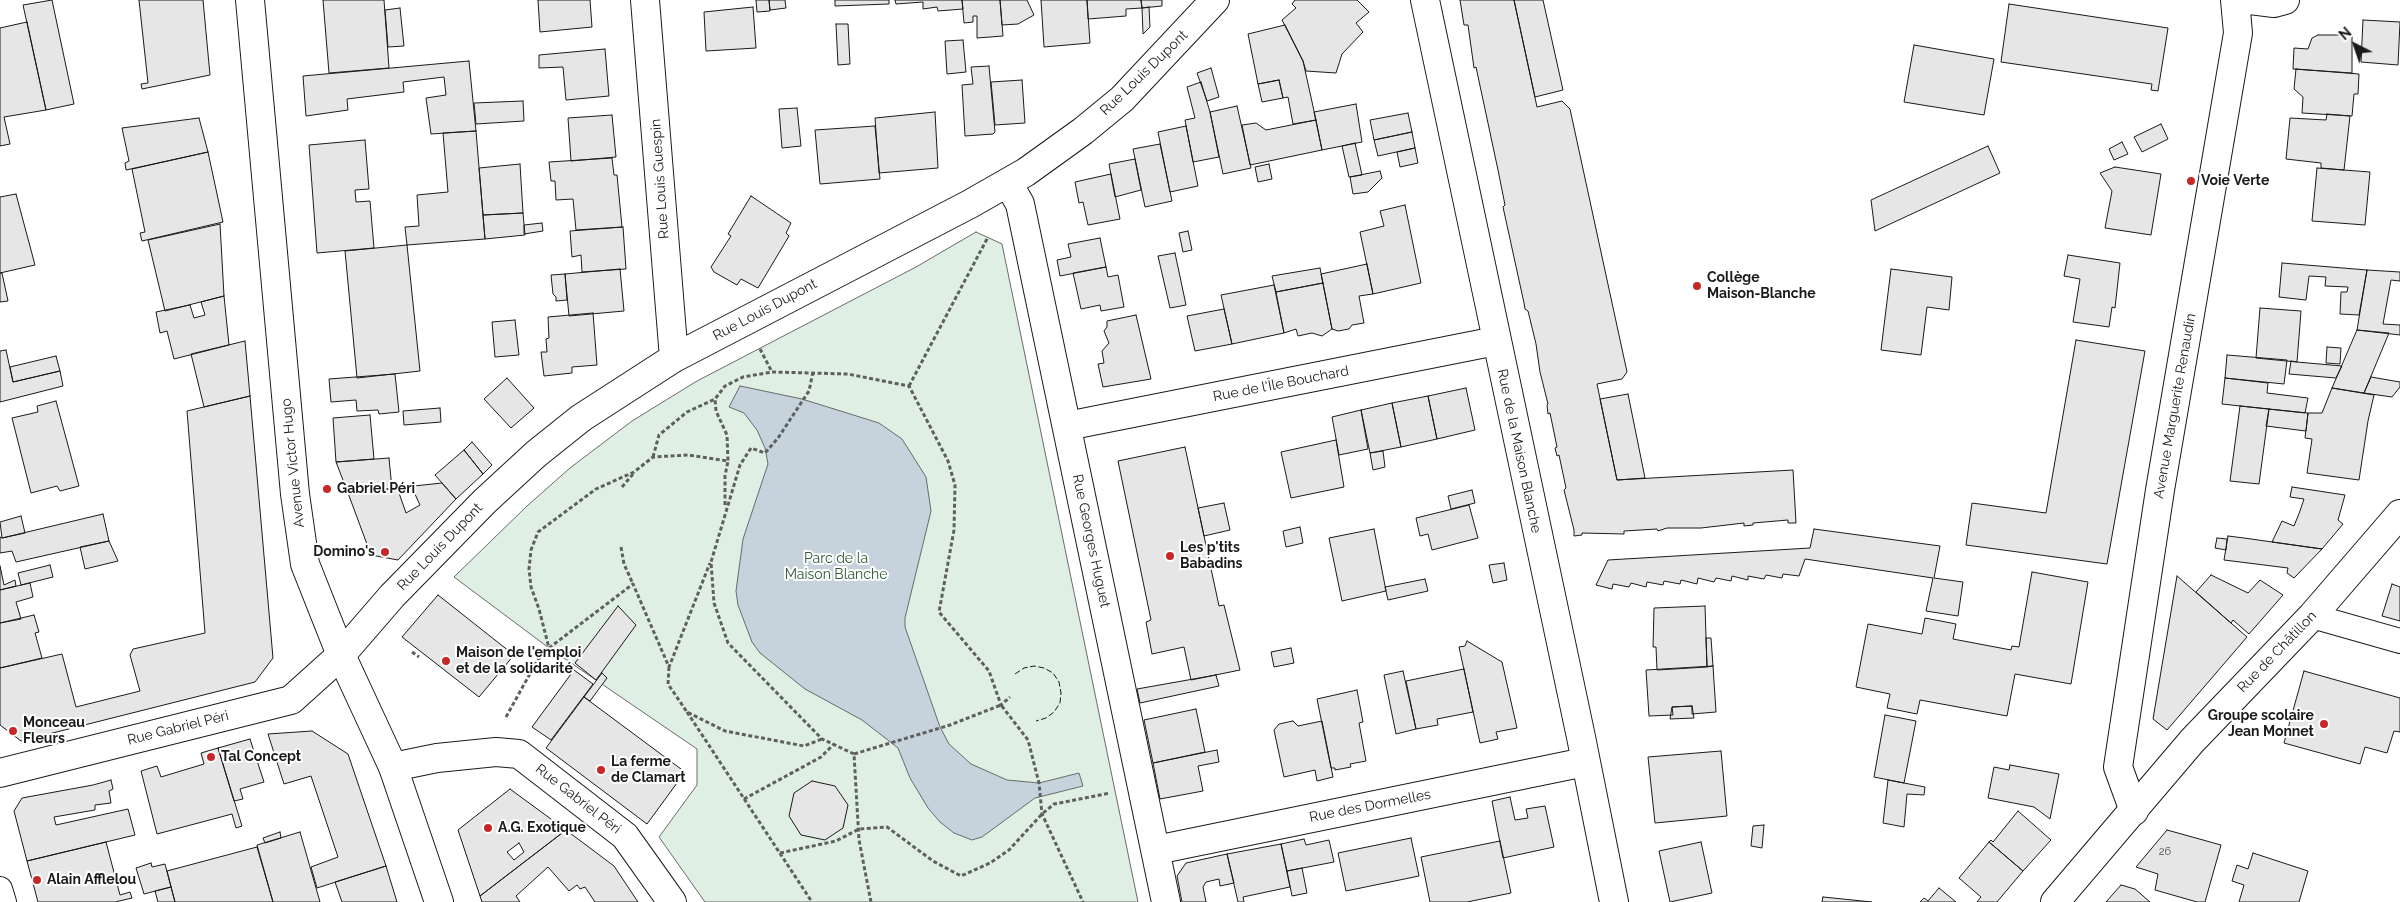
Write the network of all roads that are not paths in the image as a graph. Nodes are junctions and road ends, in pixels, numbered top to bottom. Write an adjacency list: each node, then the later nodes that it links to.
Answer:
1 (250, 0): 15 (street, Avenue Victor Hugo)
2 (645, 0): 10 (street, Rue Louis Guespin)
3 (1215, 0): 8 (street, Rue Louis Dupont)
4 (1425, 0): 9 (street, Rue de la Maison Blanche)
5 (2234, 0): 19 (street, Avenue Marguerite Renaudin)
6 (2250, 0): 7 (street)
7 (2285, 0)
8 (1008, 183): 10 (street, Rue Louis Dupont); 11 (street, Rue Georges Huguet)
9 (1496, 342): 11 (street, Rue de l'Île Bouchard); 16 (street, Rue de la Maison Blanche)
10 (674, 358): 15 (street, Rue Louis Dupont)
11 (1067, 426): 20 (street, Rue Georges Huguet)
12 (2400, 514): 13 (street, Rue de Châtillon)
13 (2312, 616): 14 (street); 19 (street, Rue de Châtillon)
14 (2400, 641)
15 (341, 655): 17 (street, Avenue Victor Hugo); 18 (street, Rue Gabriel Péri)
16 (1585, 762): 20 (street, Rue des Dormelles); 26 (street, Rue de la Maison Blanche)
17 (393, 767): 23 (street, Avenue Victor Hugo); 24 (street, Rue Gabriel Péri)
18 (0, 773)
19 (2134, 811): 27 (street, Rue de Châtillon)
20 (1156, 850): 25 (street, Rue Georges Huguet)
21 (0, 889): 22 (street)
22 (4, 902)
23 (439, 902)
24 (672, 902)
25 (1166, 902)
26 (1614, 902)
27 (2055, 902)

